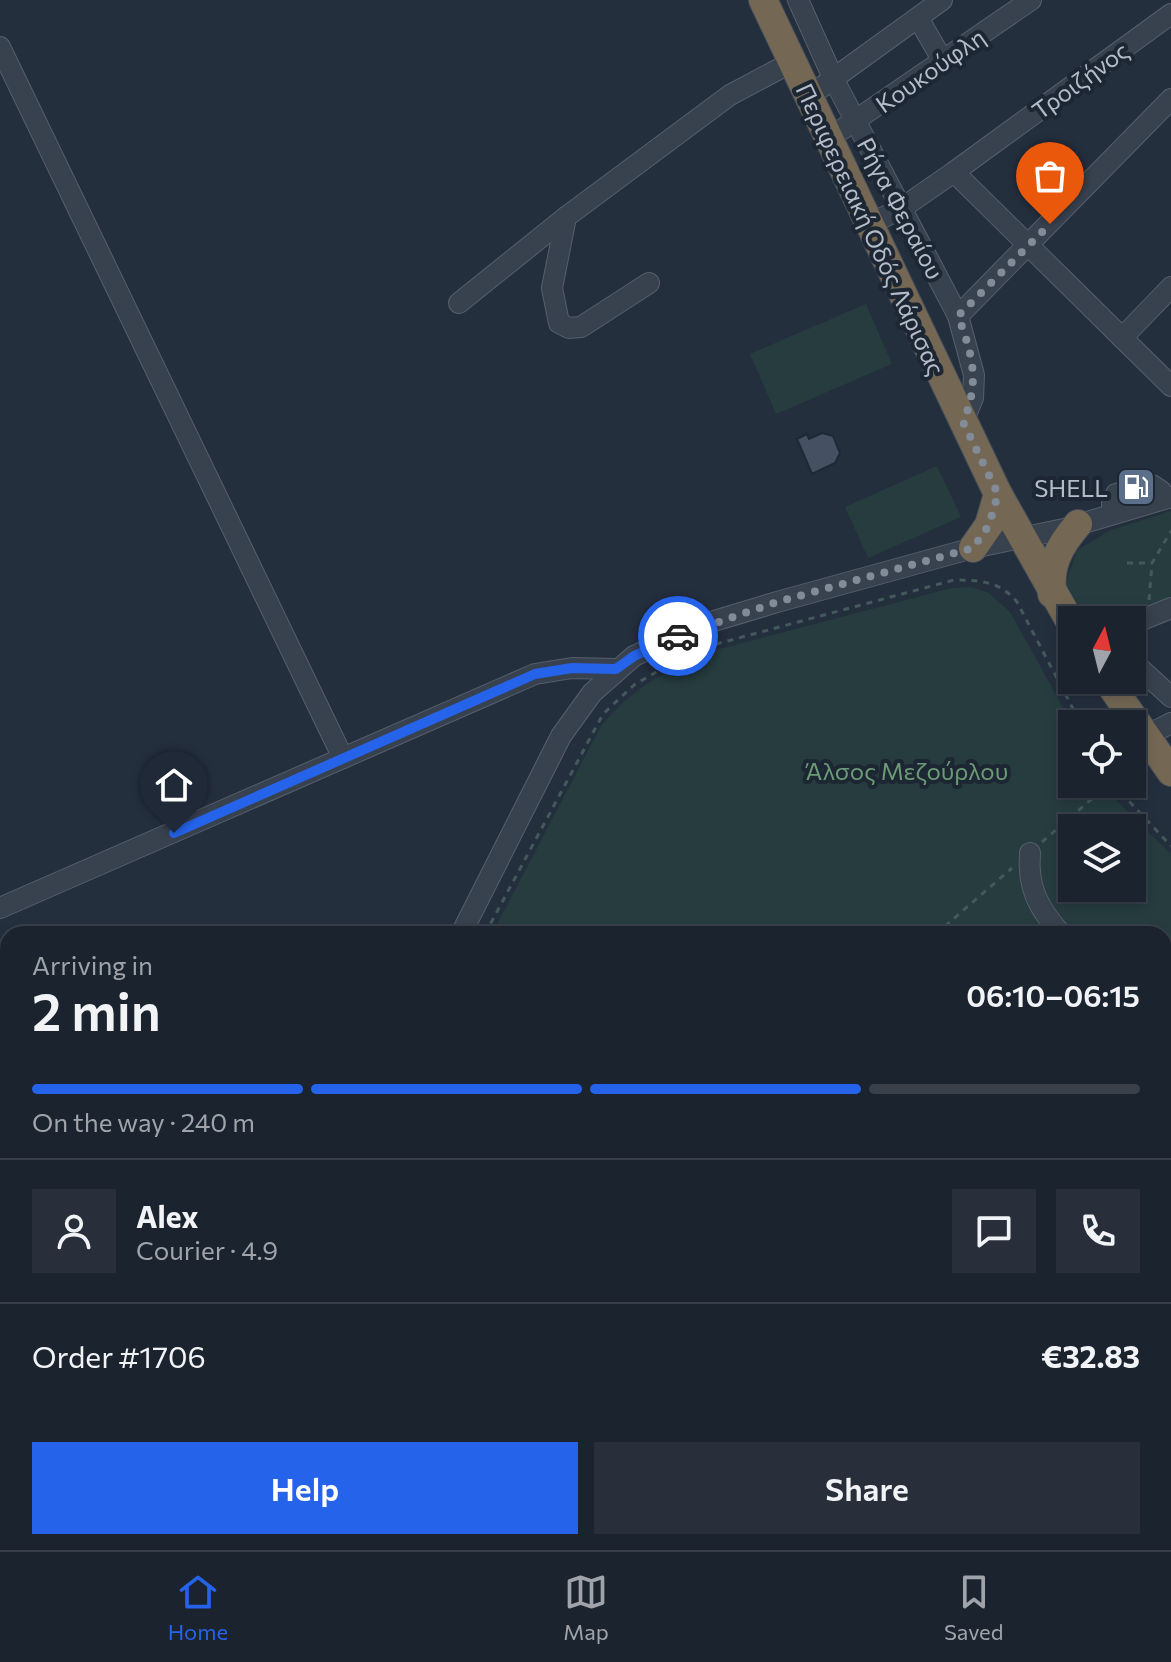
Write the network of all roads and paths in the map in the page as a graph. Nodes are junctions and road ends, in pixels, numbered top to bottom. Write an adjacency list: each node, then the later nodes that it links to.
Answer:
1 (763, 0): 9 (highway, Περιφερειακή Οδός Λάρισας)
2 (798, 0): 10 (street, Ρήγα Φεραίου)
3 (942, 0): 5 (street)
4 (1031, 0): 8 (street, Κουκούφλη)
5 (918, 18): 8 (street); 10 (street)
6 (1169, 20): 15 (street, Τρoιζήνος)
7 (0, 47): 48 (street)
8 (943, 61): 13 (street, Κουκούφλη)
9 (792, 62): 11 (highway, Περιφερειακή Οδός Λάρισας); 17 (street)
10 (834, 80): 11 (street); 13 (street, Ρήγα Φεραίου)
11 (808, 97): 14 (highway, Περιφερειακή Οδός Λάρισας)
12 (1171, 99): 19 (street)
13 (856, 121): 14 (street, Κουκούφλη); 16 (street, Ρήγα Φεραίου)
14 (828, 139): 18 (highway, Περιφερειακή Οδός Λάρισας)
15 (954, 172): 16 (street, Τρoιζήνος); 19 (street)
16 (902, 208): 18 (street, Τρoιζήνος); 23 (street, Ρήγα Φεραίου)
17 (566, 217): 20 (street); 22 (street)
18 (868, 225): 26 (highway, Περιφερειακή Οδός Λάρισας)
19 (1029, 245): 23 (street); 24 (street)
20 (649, 283)
21 (1171, 287): 24 (street)
22 (459, 303)
23 (958, 316): 26 (street, Ρήγα Φεραίου)
24 (1122, 338): 25 (street)
25 (1171, 386)
26 (963, 422): 27 (highway, Περιφερειακή Οδός Λάρισας)
27 (998, 494): 32 (highway, Περιφερειακή Οδός Λάρισας); 35 (highway)
28 (1166, 494): 29 (street); 30 (street)
29 (1112, 504)
30 (1078, 524): 32 (street); 38 (highway)
31 (1171, 531): 33 (path)
32 (1023, 538): 35 (street); 38 (highway, Περιφερειακή Οδός Λάρισας)
33 (1166, 541): 34 (path); 37 (path)
34 (1171, 545)
35 (973, 548): 41 (street)
36 (1127, 563): 37 (path)
37 (1152, 563): 40 (path)
38 (1053, 595): 39 (highway, Περιφερειακή Οδός Λάρισας)
39 (1060, 606)
40 (1162, 612)
41 (616, 669): 48 (street); 54 (street)
42 (1146, 674): 43 (street)
43 (1171, 697)
44 (1074, 710): 55 (path)
45 (1171, 723): 46 (street)
46 (1146, 736)
47 (1146, 740): 49 (highway)
48 (343, 758): 53 (street)
49 (1171, 772)
50 (1126, 798): 51 (path)
51 (1171, 846)
52 (1030, 853): 56 (street)
53 (0, 908)
54 (465, 926)
55 (489, 926)
56 (1055, 926)

